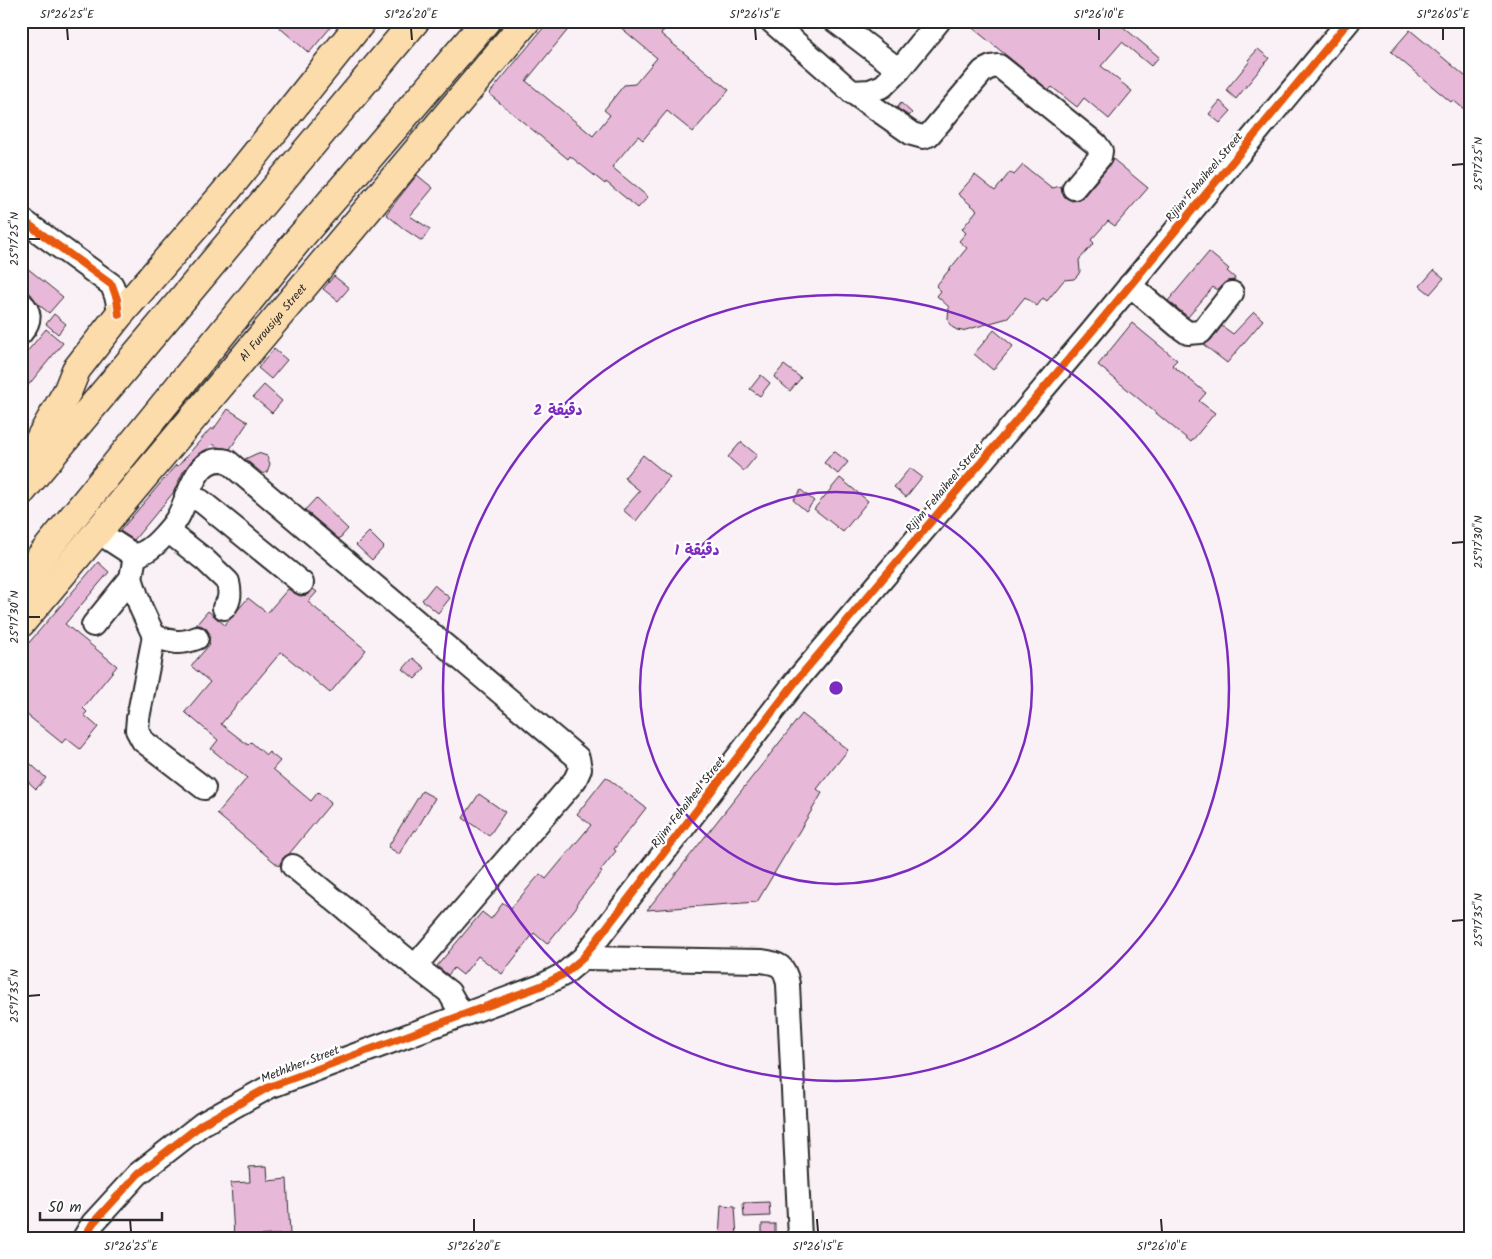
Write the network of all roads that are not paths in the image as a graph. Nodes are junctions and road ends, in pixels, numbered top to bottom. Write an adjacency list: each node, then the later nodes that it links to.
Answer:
1 (362, 21): 15 (main road)
2 (416, 21): 23 (main road)
3 (486, 21): 14 (main road)
4 (505, 21): 14 (main road)
5 (526, 21): 26 (main road, Al Furousiya Street)
6 (771, 21): 11 (street)
7 (939, 21): 10 (street)
8 (1349, 21): 17 (street, Rijim Fehaiheel Street)
9 (846, 24): 10 (street)
10 (898, 70): 11 (street)
11 (852, 92): 12 (street)
12 (1074, 188)
13 (25, 228): 16 (street)
14 (298, 240): 29 (main road)
15 (150, 279): 16 (street); 20 (main road)
16 (112, 285): 20 (street)
17 (1130, 285): 18 (street); 38 (street, Rijim Fehaiheel Street)
18 (1232, 293)
19 (21, 303): 21 (street)
20 (119, 315): 22 (main road)
21 (21, 333)
22 (21, 475)
23 (21, 492)
24 (186, 496): 25 (street); 30 (street); 39 (street)
25 (168, 531): 27 (street); 31 (street)
26 (98, 532): 27 (street); 32 (main road, Al Furousiya Street)
27 (136, 556): 28 (street)
28 (131, 578): 33 (street); 34 (street)
29 (21, 581)
30 (302, 583)
31 (224, 608)
32 (21, 624)
33 (93, 625)
34 (154, 636): 35 (street); 36 (street)
35 (197, 638)
36 (204, 788)
37 (292, 866): 39 (street)
38 (583, 958): 40 (street, Rijim Fehaiheel Street); 43 (street)
39 (415, 966): 41 (street)
40 (564, 974): 41 (street, Methkher Street)
41 (462, 1015): 42 (street, Methkher Street)
42 (84, 1238)
43 (800, 1238)

